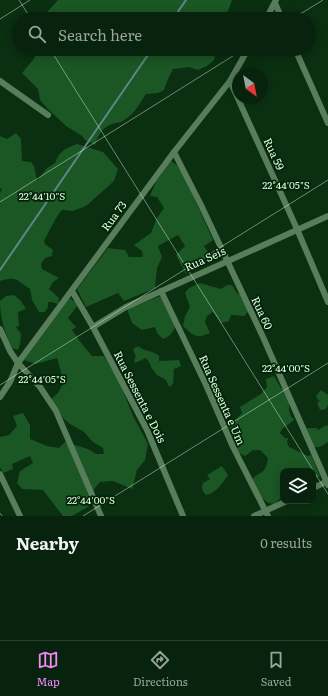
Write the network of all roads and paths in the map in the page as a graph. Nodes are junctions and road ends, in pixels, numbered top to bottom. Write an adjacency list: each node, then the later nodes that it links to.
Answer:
1 (276, 1): 2 (street); 3 (street)
2 (270, 12)
3 (280, 12)
4 (244, 56): 7 (street, Rua 73)
5 (298, 56): 9 (street)
6 (0, 81): 8 (street)
7 (230, 81): 10 (street, Rua 73); 12 (street, Rua 59)
8 (48, 115)
9 (328, 123)
10 (174, 152): 13 (street, Rua 60); 15 (street, Rua 73)
11 (328, 216): 12 (street, Rua Seis)
12 (297, 229): 13 (street, Rua Seis); 16 (street, Rua 59)
13 (227, 261): 14 (street, Rua Seis); 22 (street, Rua 60)
14 (161, 290): 17 (street, Rua Seis); 25 (street, Rua Sessenta e Um)
15 (72, 291): 17 (street, Rua Sessenta e Dois); 19 (street, Rua 73)
16 (328, 302)
17 (93, 327): 28 (street, Rua Sessenta e Dois)
18 (0, 329): 19 (street)
19 (18, 363): 20 (street, Rua 73); 27 (street)
20 (0, 397)
21 (0, 474): 26 (street)
22 (328, 483): 23 (street)
23 (316, 487)
24 (282, 504): 25 (street)
25 (267, 514): 29 (street)
26 (20, 516)
27 (101, 516)
28 (183, 516)
29 (254, 516)

